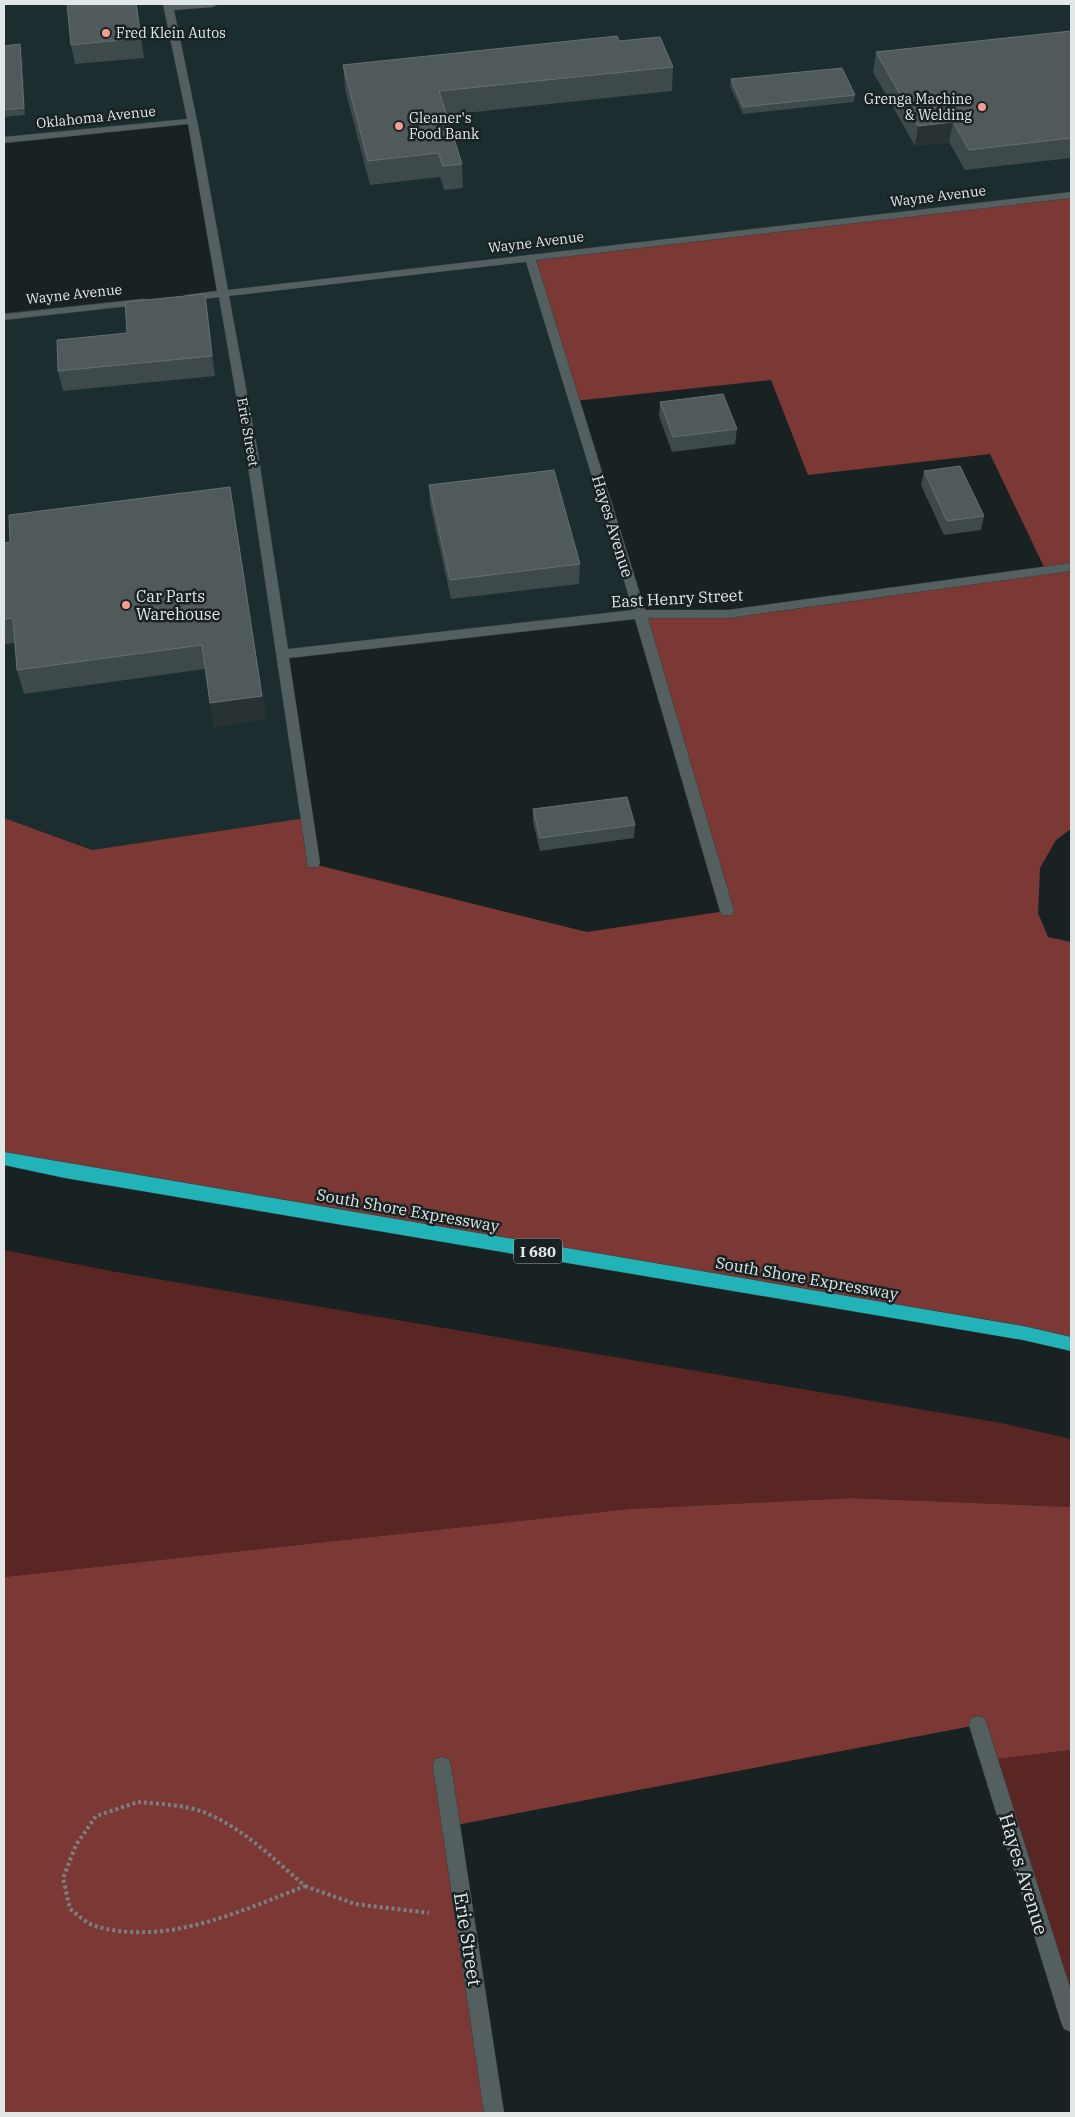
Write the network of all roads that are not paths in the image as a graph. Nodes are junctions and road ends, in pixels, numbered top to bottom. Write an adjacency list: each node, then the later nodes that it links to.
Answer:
1 (213, 4): 2 (street)
2 (168, 6): 3 (street, Erie Street)
3 (192, 121): 4 (street, Oklahoma Avenue); 7 (street, Erie Street)
4 (4, 140)
5 (1071, 195): 6 (street, Wayne Avenue)
6 (530, 258): 7 (street, Wayne Avenue); 12 (street, Hayes Avenue)
7 (223, 294): 8 (street, Wayne Avenue); 13 (street, Erie Street)
8 (178, 298)
9 (159, 300): 10 (street, Wayne Avenue)
10 (4, 316)
11 (1071, 567): 12 (street, East Henry Street)
12 (640, 614): 13 (street, East Henry Street); 15 (street, Hayes Avenue)
13 (283, 654): 14 (street, Erie Street)
14 (313, 864)
15 (727, 911)
16 (4, 1159): 17 (highway, South Shore Expressway / I 680)
17 (1071, 1344)
18 (978, 1725): 20 (street, Hayes Avenue)
19 (442, 1766): 21 (street, Erie Street)
20 (1071, 2022)
21 (494, 2113)

